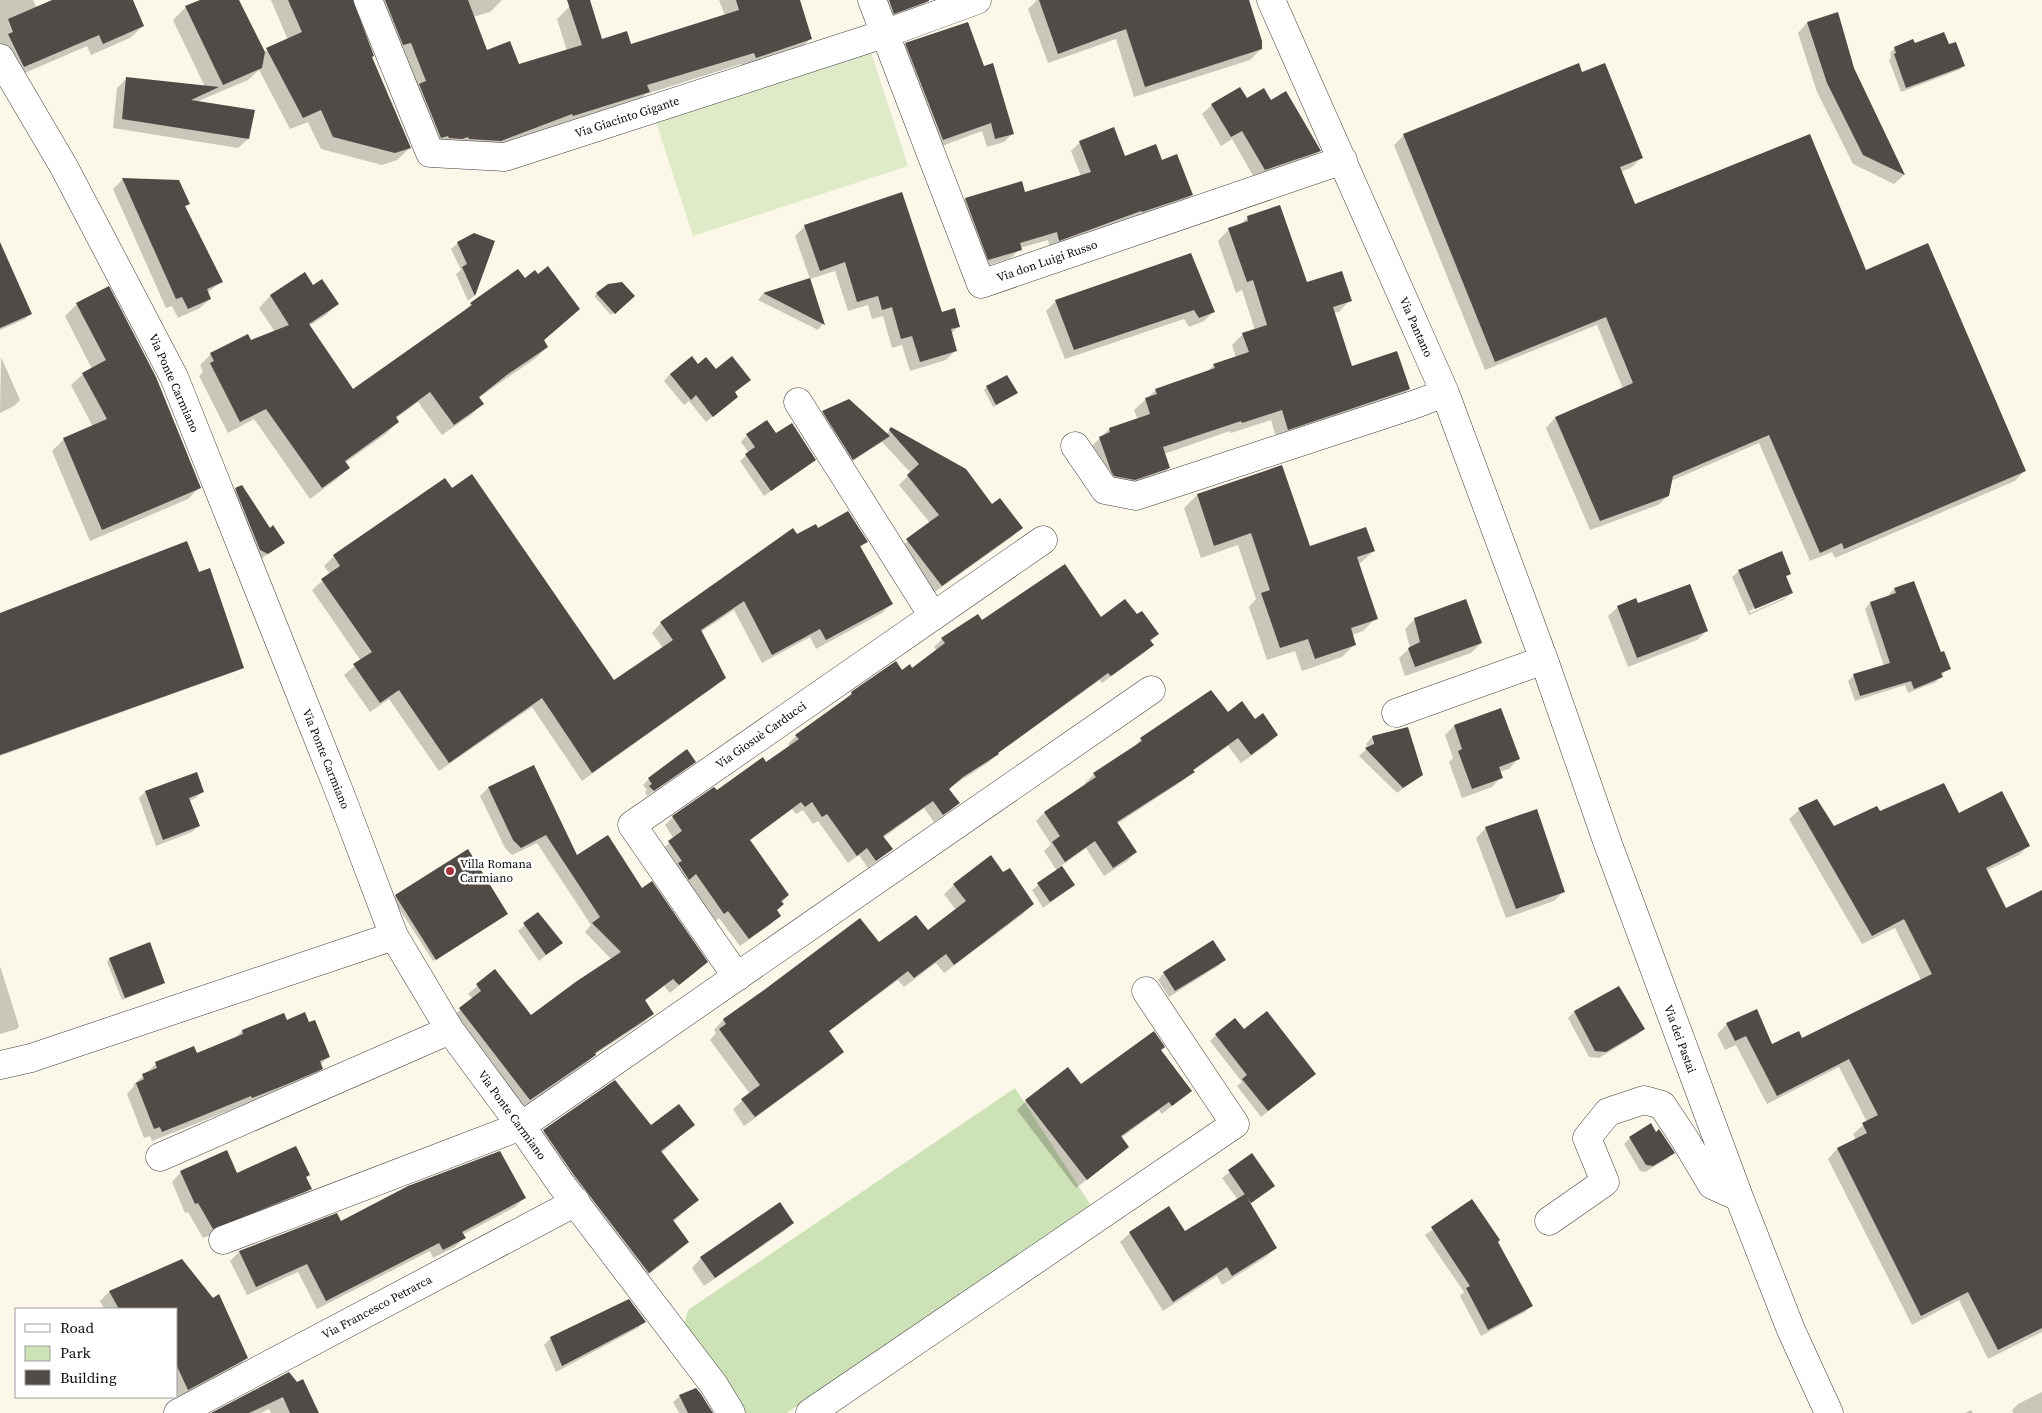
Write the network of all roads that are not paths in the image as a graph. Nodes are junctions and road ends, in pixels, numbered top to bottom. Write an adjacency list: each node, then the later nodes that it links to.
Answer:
1 (368, 0): 5 (street, Via Giacinto Gigante)
2 (872, 0): 5 (street, Via don Luigi Russo)
3 (977, 0): 5 (street, Via Giacinto Gigante)
4 (1271, 0): 7 (street, Via Pantano)
5 (884, 34): 7 (street, Via don Luigi Russo)
6 (0, 58): 16 (street, Via Ponte Carmiano)
7 (1343, 160): 8 (street, Via Pantano)
8 (1445, 393): 10 (street); 13 (street, Via Pantano)
9 (798, 402): 12 (street)
10 (1075, 446)
11 (1043, 540): 12 (street, Via Giosuè Carducci)
12 (933, 616): 17 (street, Via Giosuè Carducci)
13 (1544, 660): 15 (street); 23 (street, Via dei Pastai)
14 (1151, 690): 17 (street)
15 (1396, 713)
16 (394, 936): 19 (street, Via Ponte Carmiano); 20 (street)
17 (737, 976): 21 (street)
18 (1146, 991): 29 (street)
19 (450, 1030): 21 (street, Via Ponte Carmiano); 22 (street)
20 (0, 1065)
21 (521, 1126): 24 (street, Via Ponte Carmiano); 26 (street)
22 (160, 1157)
23 (1739, 1197): 25 (street); 30 (street, Via dei Pastai)
24 (576, 1202): 27 (street, Via Francesco Petrarca); 28 (street, Via Ponte Carmiano)
25 (1549, 1221)
26 (223, 1240)
27 (178, 1413)
28 (731, 1413)
29 (810, 1413)
30 (1829, 1413)

